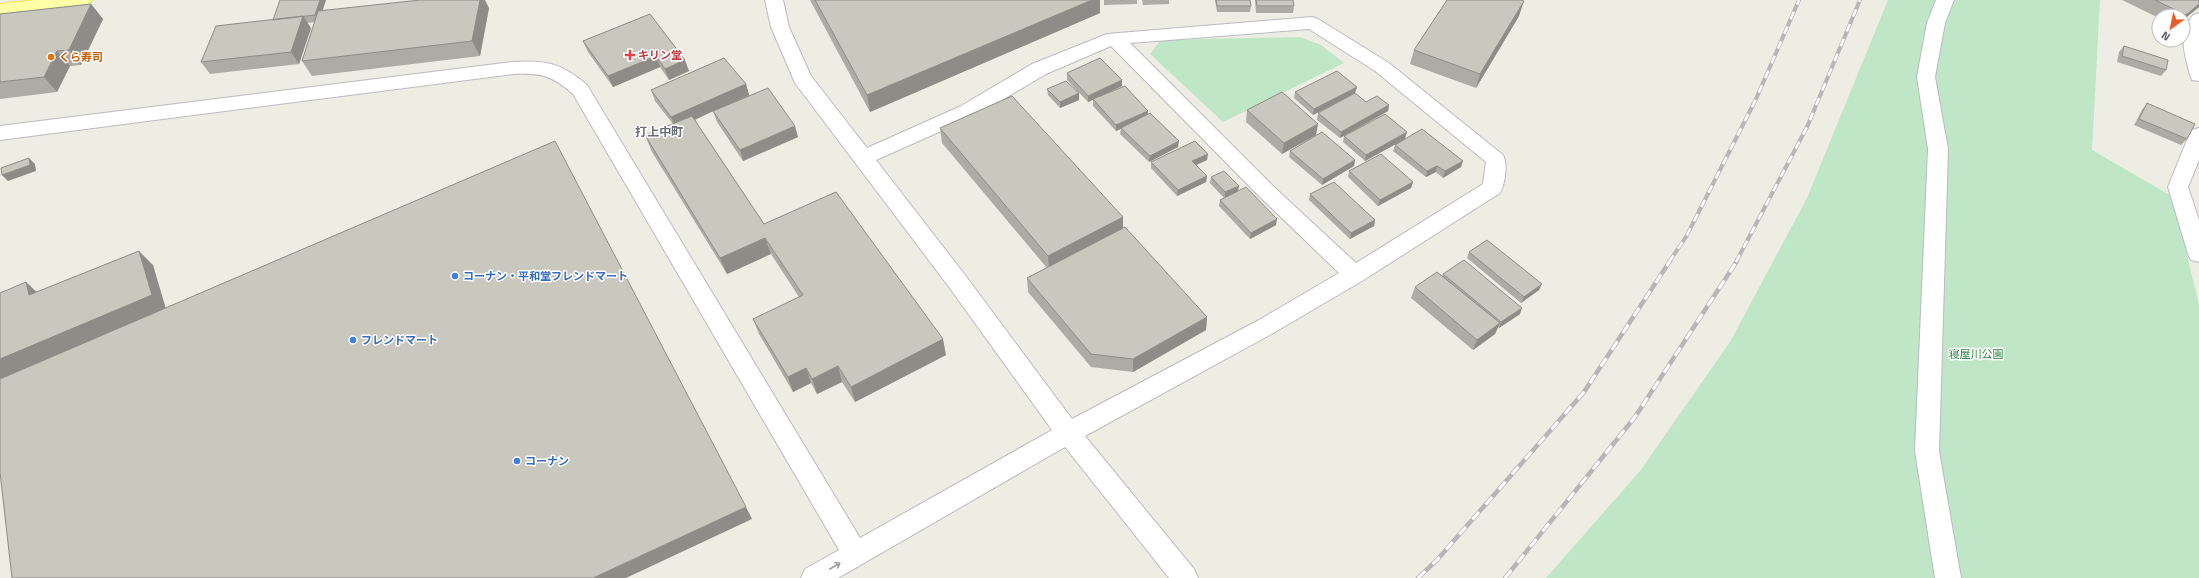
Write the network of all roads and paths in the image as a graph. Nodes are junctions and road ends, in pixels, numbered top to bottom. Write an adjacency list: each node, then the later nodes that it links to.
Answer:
1 (83, 0): 4 (main road)
2 (774, 0): 10 (street)
3 (1945, 0): 17 (street)
4 (0, 10)
5 (2199, 19): 7 (street)
6 (1114, 38): 10 (street); 12 (street); 12 (street)
7 (2199, 75)
8 (0, 133): 14 (street)
9 (2199, 135): 11 (street)
10 (863, 158): 13 (street)
11 (2199, 254)
12 (1354, 275): 13 (street)
13 (1068, 433): 14 (street); 16 (street)
14 (856, 554): 15 (street, one-way to 14)
15 (814, 578)
16 (1185, 578)
17 (1948, 578)

